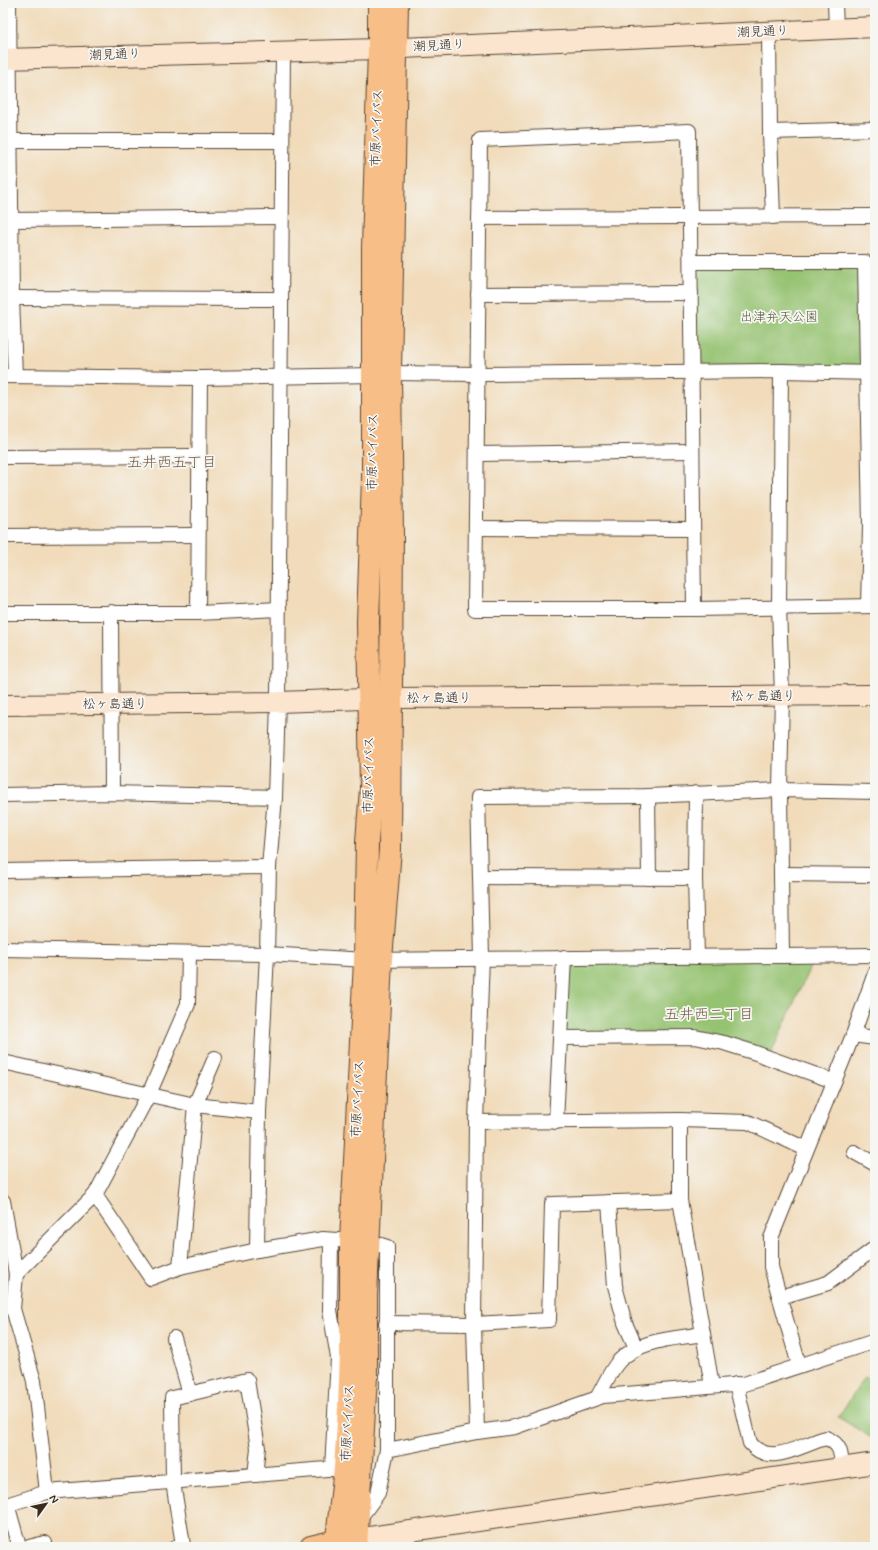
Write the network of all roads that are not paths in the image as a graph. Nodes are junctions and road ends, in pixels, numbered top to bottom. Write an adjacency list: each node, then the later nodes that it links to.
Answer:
1 (9, 3): 10 (street)
2 (379, 3): 8 (main road, 市原バイパス)
3 (397, 3): 8 (main road, 市原バイパス)
4 (835, 3): 6 (street)
5 (875, 27): 6 (street, 潮見通り)
6 (836, 29): 7 (street, 潮見通り)
7 (769, 31): 8 (street, 潮見通り); 12 (street)
8 (387, 48): 9 (street, 潮見通り); 29 (main road, 市原バイパス)
9 (283, 50): 10 (street, 潮見通り); 14 (street)
10 (7, 58): 13 (street)
11 (875, 130): 12 (street)
12 (770, 132): 18 (street)
13 (7, 141): 14 (street); 20 (street)
14 (282, 141): 16 (street)
15 (875, 216): 18 (street)
16 (281, 217): 20 (street); 26 (street)
17 (690, 217): 18 (street); 19 (street); 19 (street); 21 (street)
18 (773, 217)
19 (479, 218): 24 (street)
20 (11, 220): 25 (street)
21 (691, 262): 22 (street); 23 (street)
22 (870, 292): 31 (street)
23 (691, 293): 24 (street); 28 (street)
24 (478, 294): 30 (street)
25 (12, 298): 26 (street); 32 (street)
26 (281, 298): 33 (street)
27 (781, 371): 28 (street); 31 (street); 46 (street)
28 (692, 372): 30 (street); 36 (street)
29 (382, 374): 30 (street); 33 (street); 54 (main road, 市原バイパス); 55 (main road, 市原バイパス)
30 (478, 374): 37 (street)
31 (871, 374): 35 (street)
32 (9, 376): 34 (street)
33 (280, 377): 34 (street); 47 (street)
34 (200, 378): 38 (street)
35 (872, 449): 40 (street)
36 (692, 451): 37 (street); 42 (street)
37 (477, 454): 41 (street)
38 (199, 456): 39 (street); 43 (street)
39 (3, 457)
40 (873, 526): 45 (street)
41 (476, 528): 42 (street); 48 (street)
42 (693, 530): 48 (street)
43 (198, 534): 44 (street); 51 (street)
44 (3, 536)
45 (872, 606): 46 (street)
46 (779, 607): 48 (street); 53 (street)
47 (279, 609): 51 (street); 56 (street)
48 (694, 609)
49 (111, 612): 50 (street); 51 (street); 58 (street)
50 (3, 613)
51 (198, 613)
52 (875, 695): 53 (street, 松ヶ島通り)
53 (782, 696): 54 (street, 松ヶ島通り); 59 (street)
54 (392, 698): 55 (street, 松ヶ島通り); 81 (main road, 市原バイパス)
55 (369, 699): 56 (street, 松ヶ島通り); 81 (main road, 市原バイパス)
56 (278, 702): 58 (street, 松ヶ島通り); 65 (street)
57 (3, 705): 58 (street, 松ヶ島通り)
58 (111, 705): 61 (street)
59 (780, 790): 60 (street); 62 (street); 68 (street)
60 (875, 792)
61 (112, 793): 63 (street); 65 (street)
62 (696, 793): 64 (street); 72 (street)
63 (3, 795)
64 (648, 796): 70 (street); 71 (street)
65 (275, 797): 66 (street)
66 (268, 867): 67 (street); 75 (street)
67 (3, 871)
68 (781, 874): 69 (street); 77 (street)
69 (875, 875)
70 (481, 877): 71 (street); 78 (street)
71 (649, 878): 72 (street)
72 (695, 878): 80 (street)
73 (3, 950): 74 (street)
74 (189, 953): 75 (street); 89 (street)
75 (268, 954): 81 (street); 91 (street)
76 (875, 955): 77 (street)
77 (782, 956): 80 (street)
78 (482, 957): 79 (street); 81 (street); 93 (street)
79 (564, 957): 80 (street); 84 (street)
80 (697, 957)
81 (373, 959): 103 (main road, 市原バイパス)
82 (875, 973): 83 (street)
83 (853, 1035): 85 (street); 88 (street)
84 (561, 1038): 88 (street); 94 (street)
85 (875, 1038)
86 (216, 1058): 90 (street)
87 (3, 1062): 89 (street)
88 (834, 1081): 95 (street)
89 (148, 1094): 90 (street); 98 (street)
90 (195, 1105): 91 (street); 106 (street)
91 (259, 1112): 105 (street)
92 (680, 1120): 94 (street); 95 (street); 99 (street)
93 (476, 1122): 94 (street); 111 (street)
94 (556, 1122)
95 (806, 1149): 108 (street)
96 (854, 1152): 97 (street)
97 (875, 1164)
98 (95, 1195): 106 (street); 107 (street)
99 (680, 1200): 101 (street); 112 (street)
100 (3, 1202): 102 (street)
101 (609, 1202): 111 (street); 115 (street)
102 (6, 1231): 107 (street)
103 (350, 1241): 105 (street); 110 (street); 124 (street); 124 (main road, 市原バイパス)
104 (875, 1248): 108 (street)
105 (257, 1250): 106 (street)
106 (180, 1266)
107 (16, 1274): 109 (street)
108 (780, 1297): 116 (street)
109 (8, 1309): 128 (street)
110 (386, 1323): 111 (street); 122 (street)
111 (474, 1324): 121 (street)
112 (703, 1334): 115 (street); 118 (street)
113 (174, 1338): 119 (street)
114 (872, 1344): 116 (street)
115 (636, 1348): 120 (street)
116 (799, 1365): 117 (street)
117 (736, 1384): 118 (street); 125 (street)
118 (712, 1386): 120 (street)
119 (190, 1394): 126 (street); 127 (street)
120 (596, 1398): 121 (street)
121 (477, 1432): 122 (street)
122 (387, 1450): 130 (street)
123 (875, 1463): 125 (street)
124 (346, 1468): 126 (street); 130 (main road, 市原バイパス); 130 (main road, 市原バイパス)
125 (842, 1468): 130 (street)
126 (255, 1475): 127 (street)
127 (173, 1482): 128 (street); 134 (street)
128 (47, 1492): 129 (street)
129 (5, 1505): 132 (street)
130 (348, 1539): 135 (main road)
131 (44, 1544): 133 (street)
132 (19, 1547)
133 (29, 1547)
134 (176, 1547)
135 (311, 1547)

